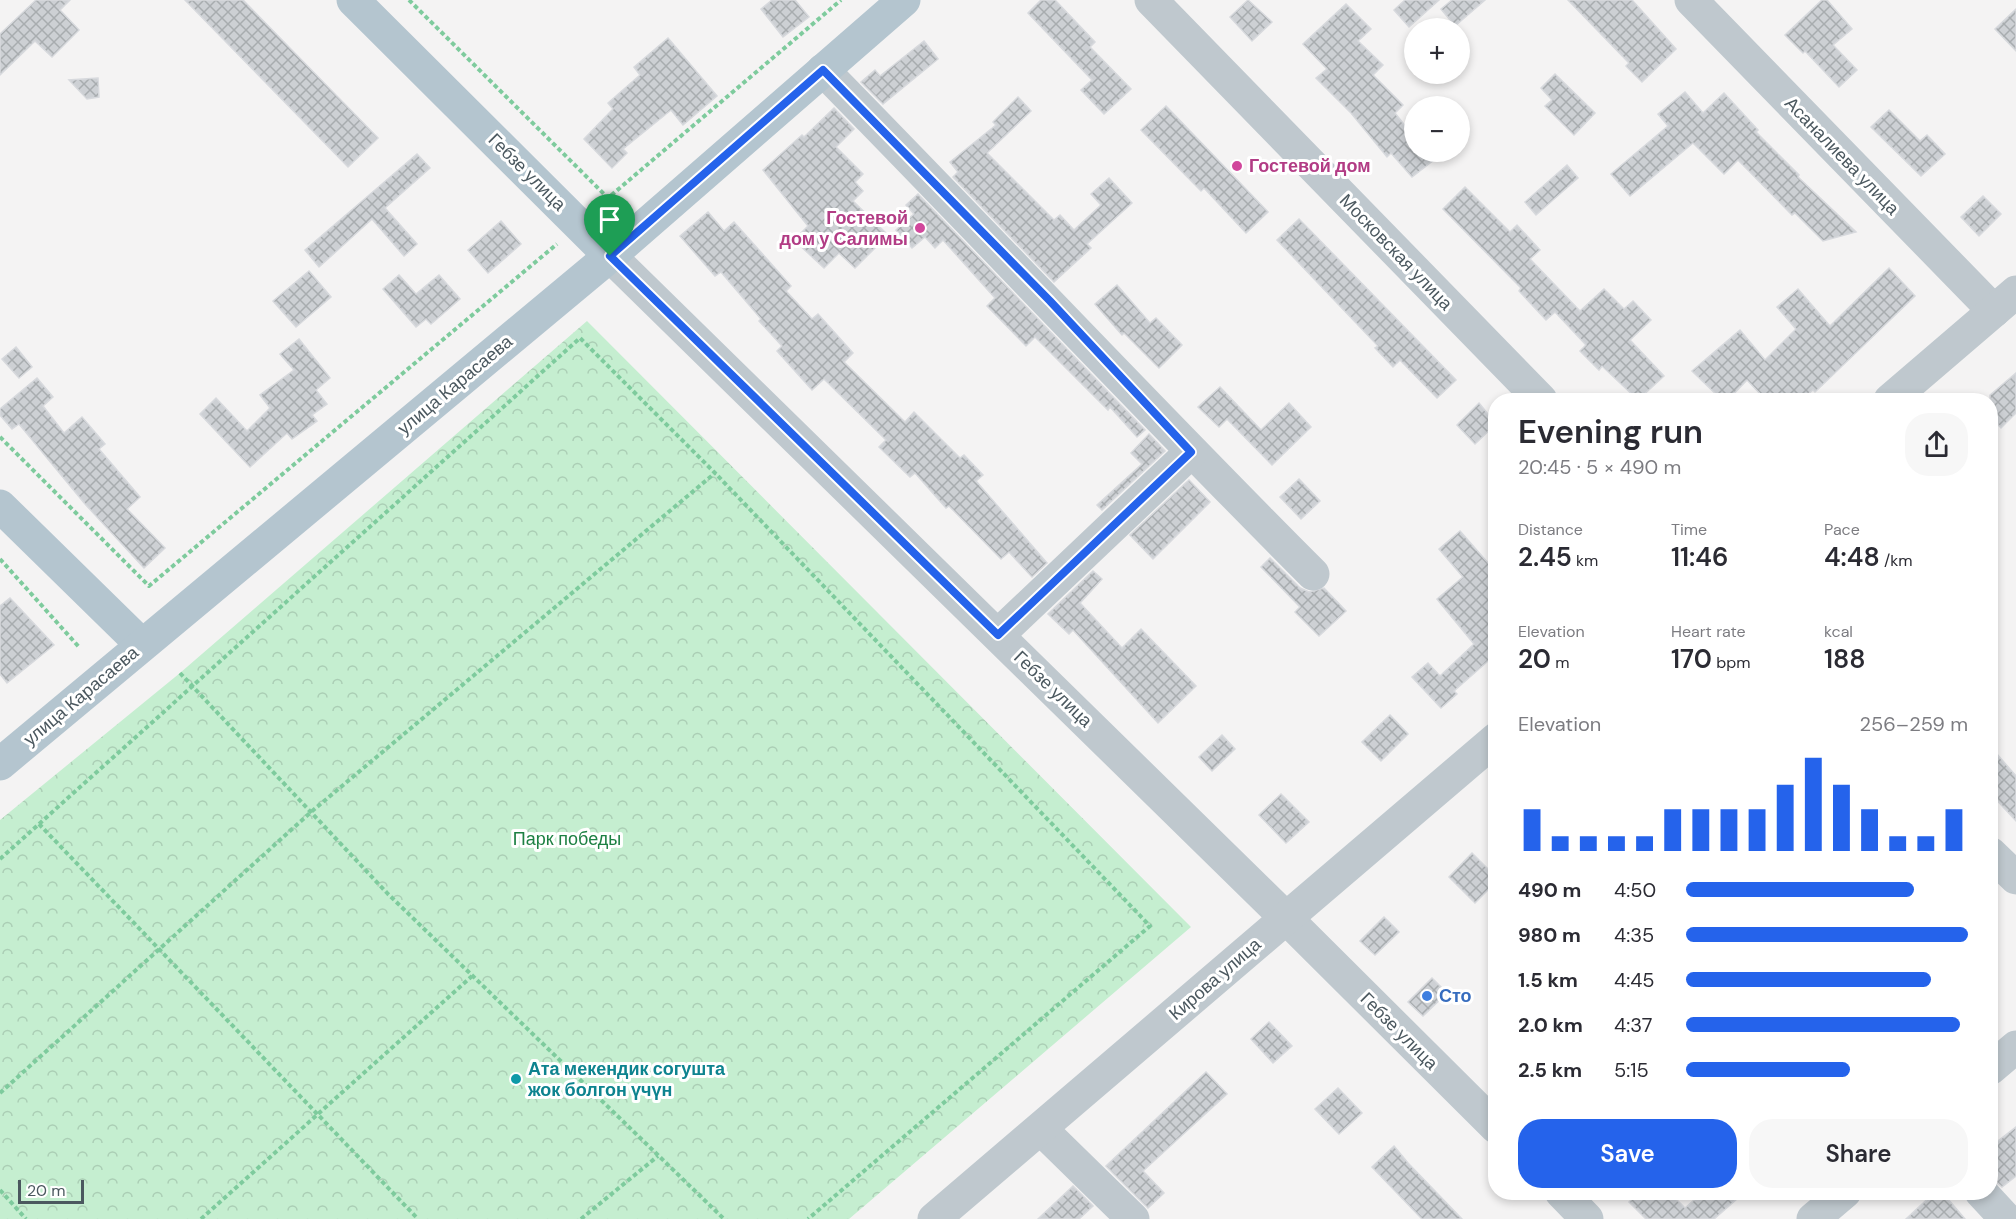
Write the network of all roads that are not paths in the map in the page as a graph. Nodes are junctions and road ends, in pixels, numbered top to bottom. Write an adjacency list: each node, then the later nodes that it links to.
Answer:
1 (354, 0): 6 (main road, Гебзе улица)
2 (904, 0): 5 (main road, улица Карасаева)
3 (1151, 0): 8 (street, Московская улица)
4 (1691, 0): 7 (street, Асаналиева улица)
5 (823, 70): 6 (main road, улица Карасаева); 10 (street)
6 (610, 256): 13 (street, Гебзе улица); 14 (main road, улица Карасаева)
7 (2005, 302): 9 (street)
8 (1534, 393)
9 (1898, 393)
10 (1191, 452): 12 (street); 13 (street)
11 (0, 506): 14 (main road)
12 (1313, 574)
13 (998, 635): 19 (street, Гебзе улица)
14 (141, 645): 16 (main road, улица Карасаева)
15 (1488, 746): 19 (street, Кирова улица)
16 (0, 764)
17 (1998, 861): 18 (street)
18 (2016, 878)
19 (1286, 918): 22 (street, Гебзе улица); 23 (street, Кирова улица)
20 (2016, 1047): 21 (street)
21 (1998, 1062)
22 (1488, 1119)
23 (1041, 1129): 27 (street, Кирова улица); 28 (street)
24 (1569, 1200): 29 (street)
25 (1836, 1200): 30 (street)
26 (1988, 1200): 31 (street)
27 (934, 1219)
28 (1133, 1219)
29 (1587, 1219)
30 (1813, 1219)
31 (2006, 1219)

